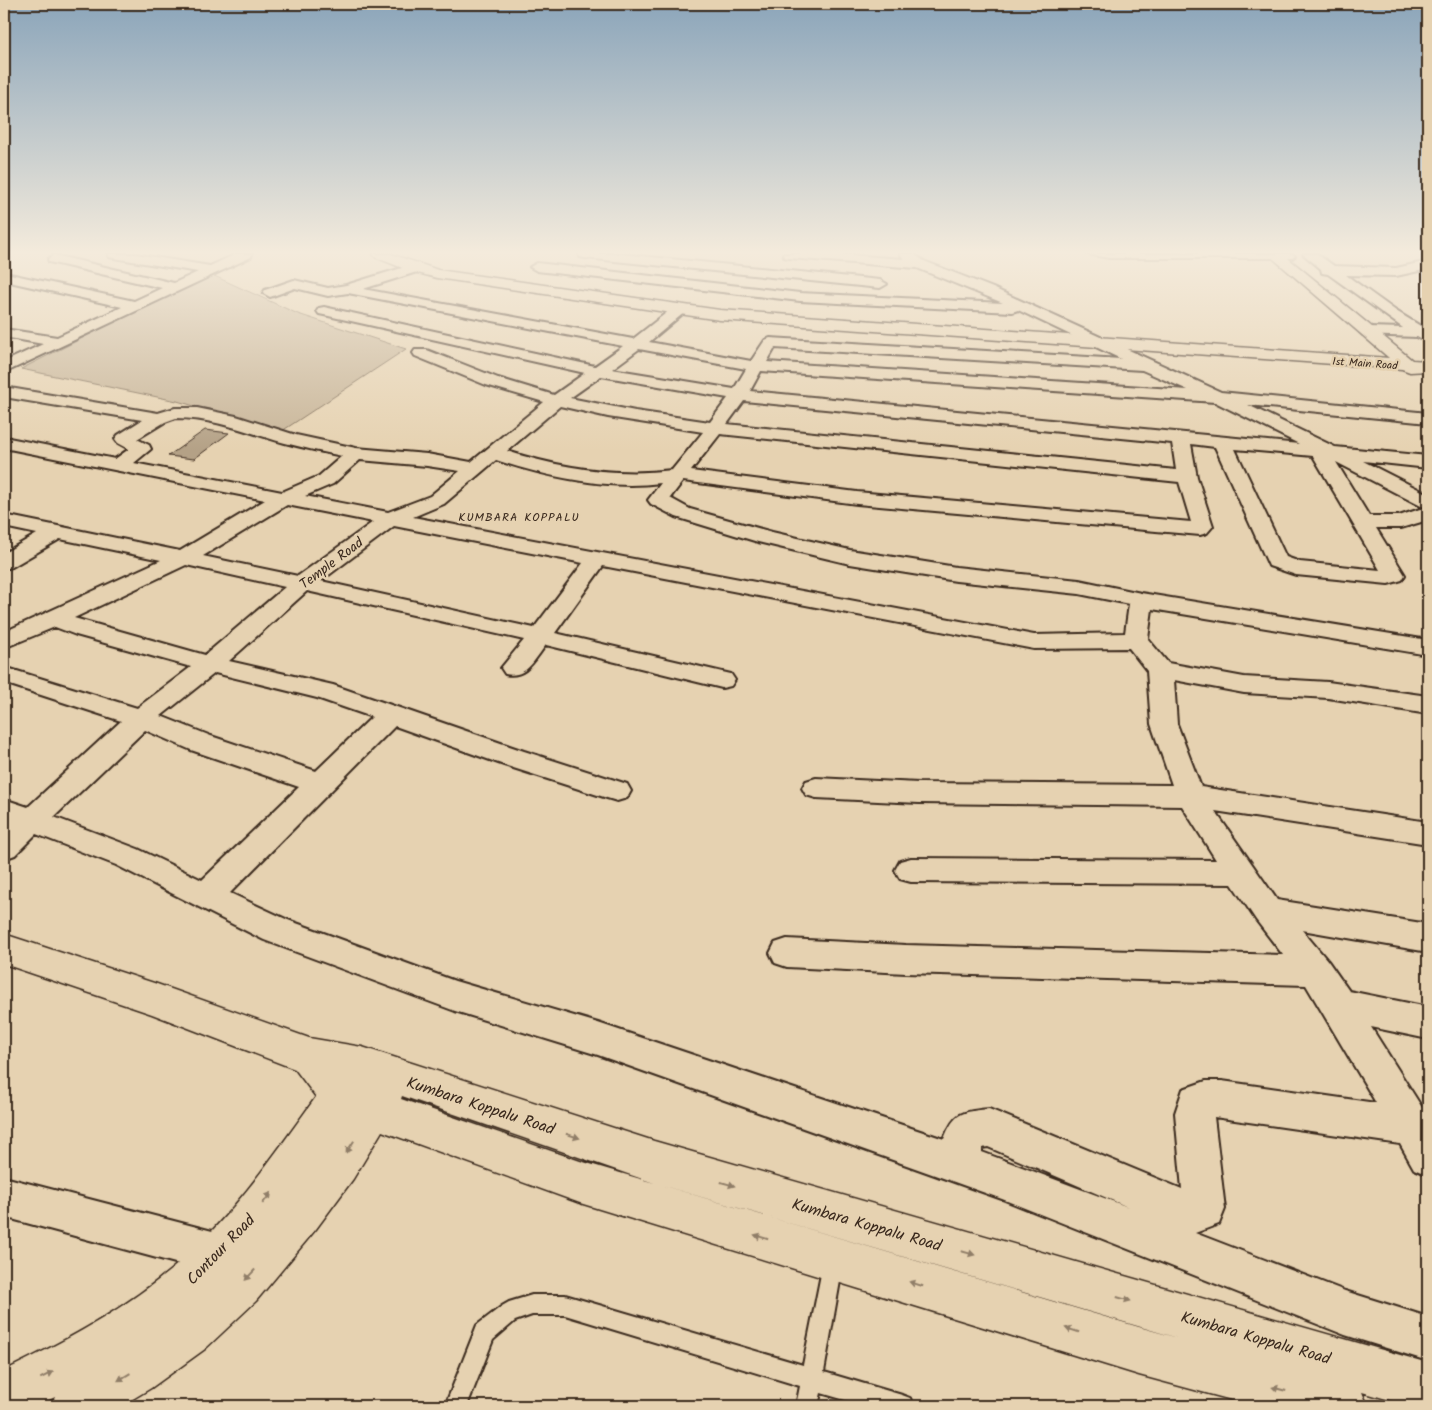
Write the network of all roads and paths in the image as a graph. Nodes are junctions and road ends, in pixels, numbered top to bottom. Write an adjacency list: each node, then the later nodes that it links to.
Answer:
1 (107, 320): 14 (street)
2 (364, 320): 23 (street)
3 (502, 320): 16 (street)
4 (666, 320): 16 (street, Temple Road)
5 (786, 320): 15 (street, 1st Main Road)
6 (1052, 320): 15 (street)
7 (1355, 320): 10 (street)
8 (1370, 320): 11 (street)
9 (1404, 320): 13 (street)
10 (1368, 332): 11 (street); 20 (street)
11 (1385, 332): 13 (street); 21 (street)
12 (4, 333): 14 (street)
13 (1426, 335)
14 (58, 342): 22 (street)
15 (1103, 343): 18 (street); 20 (street, 1st Main Road)
16 (635, 345): 19 (street); 23 (street, Temple Road)
17 (421, 353): 28 (street)
18 (1145, 365): 19 (street); 27 (street)
19 (754, 366): 26 (street); 27 (street)
20 (1408, 366): 21 (street, 1st Main Road); 24 (street)
21 (1428, 366)
22 (4, 368)
23 (598, 371): 26 (street); 28 (street, Temple Road)
24 (1428, 382)
25 (4, 392): 29 (street)
26 (739, 395): 31 (street); 32 (street)
27 (1218, 397): 30 (street); 36 (street)
28 (557, 400): 31 (street); 35 (street, Temple Road)
29 (159, 418): 37 (street); 39 (street)
30 (1428, 418)
31 (715, 428): 41 (street); 42 (street)
32 (1181, 439): 34 (street); 42 (street)
33 (4, 443): 39 (street)
34 (1223, 443): 36 (street); 48 (street)
35 (492, 452): 40 (street, Temple Road); 41 (street)
36 (1327, 453): 38 (street); 44 (street); 48 (street)
37 (356, 454): 40 (street); 43 (street)
38 (1428, 462)
39 (117, 466): 43 (street)
40 (474, 468): 46 (street, Temple Road)
41 (678, 475): 42 (street); 54 (street)
42 (1187, 477)
43 (284, 498): 46 (street); 50 (street)
44 (1428, 502)
45 (1428, 514): 48 (street)
46 (390, 519): 51 (street); 53 (street, Temple Road)
47 (4, 521): 49 (street)
48 (1363, 522)
49 (56, 532): 50 (street); 52 (street)
50 (182, 558): 53 (street); 55 (street)
51 (598, 558): 56 (street); 57 (street)
52 (4, 562)
53 (303, 583): 56 (street); 60 (street, Temple Road)
54 (1141, 600): 57 (street); 59 (street)
55 (54, 619): 58 (street); 60 (street)
56 (540, 637): 61 (street); 64 (street)
57 (1136, 640): 62 (street)
58 (4, 641)
59 (1428, 647)
60 (210, 664): 66 (street); 67 (street, Temple Road)
61 (514, 668)
62 (1160, 670): 65 (street); 71 (street)
63 (4, 674): 67 (street)
64 (722, 680)
65 (1428, 706)
66 (391, 714): 68 (street); 70 (street)
67 (142, 718): 68 (street); 72 (street, Temple Road)
68 (320, 783): 77 (street)
69 (816, 788): 71 (street)
70 (617, 791)
71 (1190, 796): 73 (street); 76 (street)
72 (18, 815): 74 (street, Temple Road); 77 (street)
73 (1428, 833)
74 (4, 847)
75 (911, 870): 76 (street)
76 (1241, 872): 78 (street)
77 (206, 896): 87 (street)
78 (1267, 911): 79 (street); 82 (street)
79 (1428, 938)
80 (4, 949): 85 (street)
81 (787, 953): 82 (street)
82 (1316, 972): 83 (street)
83 (1338, 1004): 84 (street); 86 (street)
84 (1428, 1023)
85 (367, 1087): 89 (street, Contour Road, one-way to 85); 90 (street, one-way to 85); 93 (street, Kumbara Koppalu Road, one-way to 93); 95 (street, one-way to 95)
86 (1420, 1141): 87 (street)
87 (962, 1165): 91 (street)
88 (4, 1197): 89 (street)
89 (220, 1254): 94 (street, Contour Road, one-way to 89)
90 (834, 1259): 92 (lane); 99 (street, one-way to 90)
91 (1428, 1339)
92 (812, 1379): 96 (lane); 97 (lane); 98 (lane)
93 (1428, 1387)
94 (4, 1397)
95 (76, 1406)
96 (456, 1406)
97 (807, 1406)
98 (902, 1406)
99 (1342, 1406)

